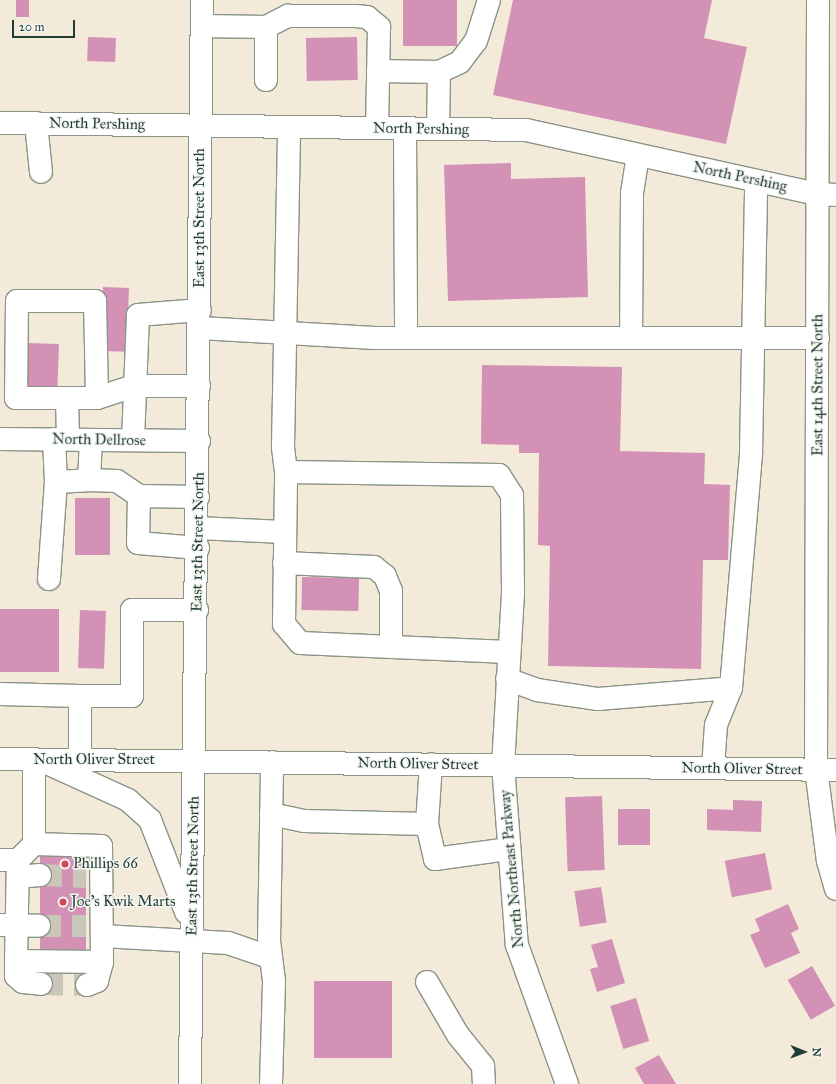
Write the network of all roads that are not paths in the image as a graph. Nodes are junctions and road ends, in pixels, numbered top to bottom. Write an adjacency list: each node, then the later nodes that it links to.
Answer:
1 (202, 0): 4 (street, East 13th Street North)
2 (488, 0): 7 (street)
3 (818, 0): 19 (street, East 14th Street North)
4 (202, 26): 5 (street); 11 (street, East 13th Street North)
5 (266, 27): 6 (street); 8 (street)
6 (378, 71): 7 (street); 13 (street)
7 (439, 72): 15 (street)
8 (266, 80)
9 (0, 123): 10 (street, North Pershing)
10 (36, 123): 11 (street, North Pershing); 17 (street)
11 (201, 126): 12 (street, North Pershing); 20 (street, East 13th Street North)
12 (289, 127): 13 (street, North Pershing); 21 (street)
13 (377, 128): 14 (street, North Pershing)
14 (405, 129): 15 (street, North Pershing); 22 (street)
15 (438, 129): 16 (street, North Pershing)
16 (638, 155): 18 (street, North Pershing); 23 (street)
17 (40, 172)
18 (756, 181): 19 (street, North Pershing); 24 (street)
19 (827, 194): 25 (street, East 14th Street North)
20 (200, 319): 21 (street); 26 (street); 27 (street, East 13th Street North)
21 (285, 331): 22 (street); 36 (street)
22 (406, 338): 23 (street)
23 (632, 338): 24 (street)
24 (756, 338): 25 (street); 49 (street)
25 (818, 338): 35 (street, East 14th Street North)
26 (134, 386): 27 (street); 29 (street); 33 (street)
27 (199, 386): 34 (street, East 13th Street North)
28 (67, 398): 29 (street); 29 (street); 31 (street)
29 (97, 398)
30 (0, 439): 31 (street, North Dellrose)
31 (61, 439): 32 (street, North Dellrose); 38 (street)
32 (91, 440): 33 (street, North Dellrose); 37 (street)
33 (133, 440): 34 (street, North Dellrose)
34 (199, 441): 40 (street, East 13th Street North)
35 (827, 466): 60 (street, East 14th Street North)
36 (286, 472): 41 (street); 47 (street, North Northeast Parkway)
37 (89, 480): 38 (street); 39 (street)
38 (56, 482): 44 (street)
39 (139, 496): 40 (street); 42 (street)
40 (198, 497): 42 (street, East 13th Street North)
41 (284, 532): 42 (street); 43 (street)
42 (198, 538): 45 (street, East 13th Street North)
43 (284, 563): 46 (street); 46 (street)
44 (49, 579)
45 (197, 610): 51 (street); 55 (street, East 13th Street North)
46 (391, 647): 47 (street)
47 (508, 652): 48 (street, North Northeast Parkway)
48 (507, 679): 49 (street); 58 (street, North Northeast Parkway)
49 (731, 688): 59 (street)
50 (0, 694): 51 (street)
51 (80, 696): 54 (street)
52 (0, 759): 53 (street, North Oliver Street)
53 (37, 760): 54 (street, North Oliver Street); 63 (street); 71 (street)
54 (80, 760): 55 (street, North Oliver Street)
55 (195, 761): 56 (street, North Oliver Street); 71 (street, East 13th Street North)
56 (272, 762): 57 (street, North Oliver Street); 61 (street)
57 (430, 764): 58 (street, North Oliver Street); 62 (street)
58 (503, 765): 59 (street, North Oliver Street); 64 (street, North Northeast Parkway)
59 (713, 768): 60 (street, North Oliver Street)
60 (826, 770): 67 (street, East 14th Street North)
61 (271, 814): 62 (street); 72 (street)
62 (427, 824): 64 (street)
63 (34, 844): 65 (street); 70 (street)
64 (509, 849): 81 (street, North Northeast Parkway)
65 (12, 866): 66 (street); 68 (street)
66 (40, 875)
67 (836, 889)
68 (9, 925): 69 (street); 73 (street)
69 (39, 926)
70 (97, 930): 71 (street); 74 (street)
71 (191, 934): 72 (street); 78 (street, East 13th Street North)
72 (269, 957): 79 (street)
73 (16, 960): 74 (street); 76 (street)
74 (102, 962): 77 (street)
75 (427, 982): 80 (street)
76 (41, 984)
77 (87, 985)
78 (190, 1084)
79 (271, 1084)
80 (484, 1084)
81 (567, 1084)

